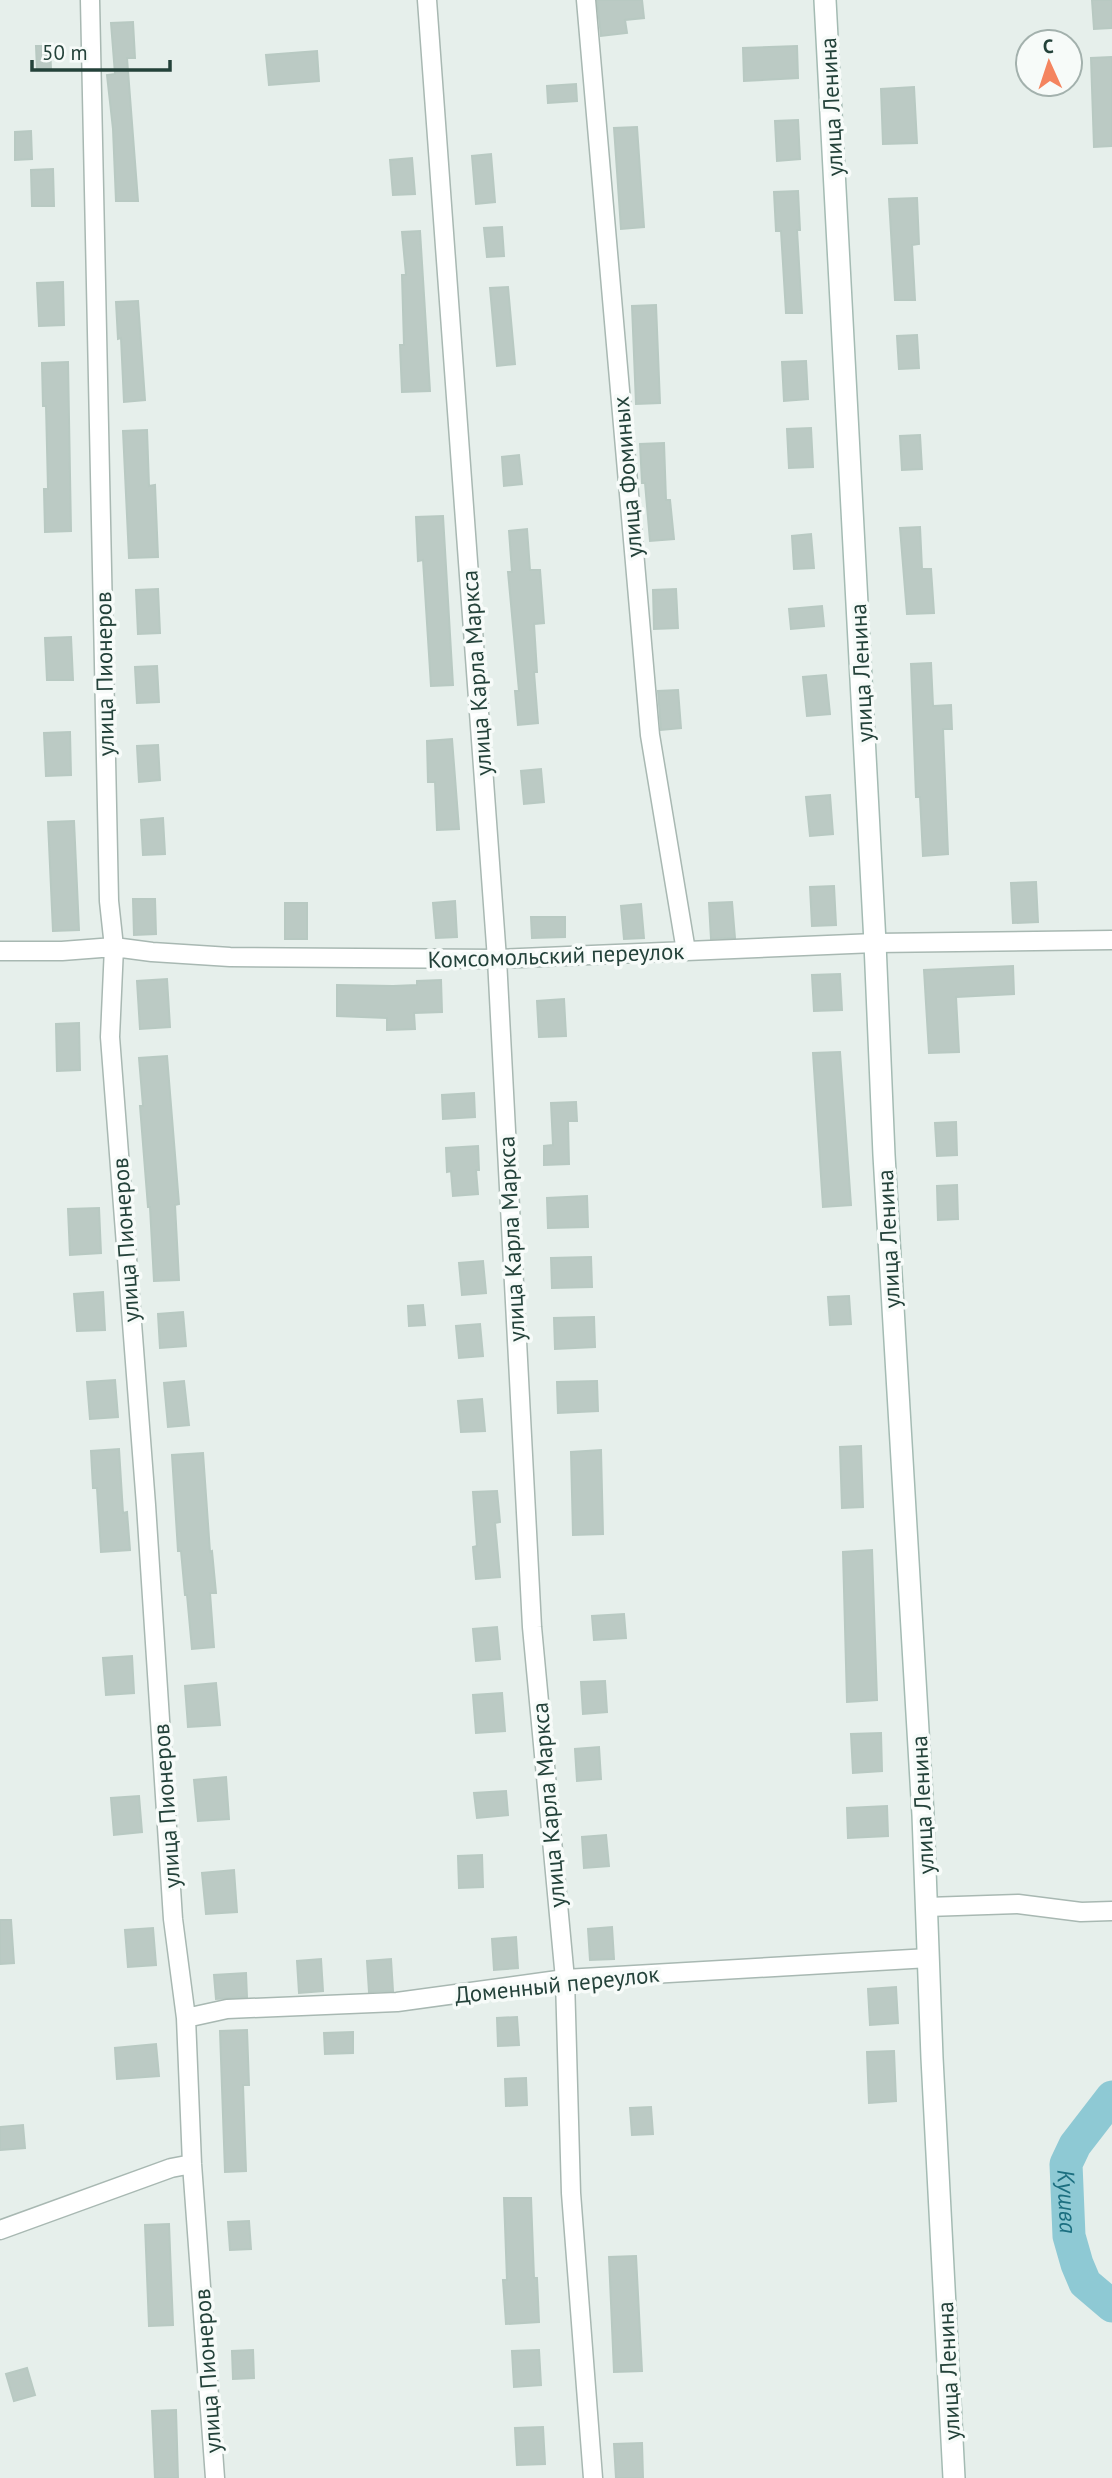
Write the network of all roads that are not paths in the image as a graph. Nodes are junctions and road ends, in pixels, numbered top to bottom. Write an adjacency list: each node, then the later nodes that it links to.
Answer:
1 (90, 0): 7 (street, улица Пионеров)
2 (427, 0): 10 (street, улица Карла Маркса)
3 (586, 0): 9 (street, улица Фоминых)
4 (825, 0): 6 (main road, улица Ленина)
5 (1112, 940): 6 (street, Комсомольский переулок)
6 (875, 943): 9 (street, Комсомольский переулок); 11 (main road, улица Ленина)
7 (114, 947): 8 (street, Комсомольский переулок); 10 (street, Комсомольский переулок); 15 (street, улица Пионеров)
8 (0, 951)
9 (686, 951): 10 (street, Комсомольский переулок)
10 (497, 960): 14 (street, улица Карла Маркса)
11 (927, 1907): 12 (street); 13 (main road, улица Ленина)
12 (1112, 1911)
13 (929, 1958): 14 (street, Доменный переулок); 20 (main road, улица Ленина)
14 (565, 1979): 15 (street, Доменный переулок); 19 (street, улица Карла Маркса)
15 (186, 2018): 16 (street, улица Пионеров)
16 (192, 2164): 17 (street); 18 (street, улица Пионеров)
17 (0, 2230)
18 (215, 2478)
19 (593, 2478)
20 (954, 2478)

